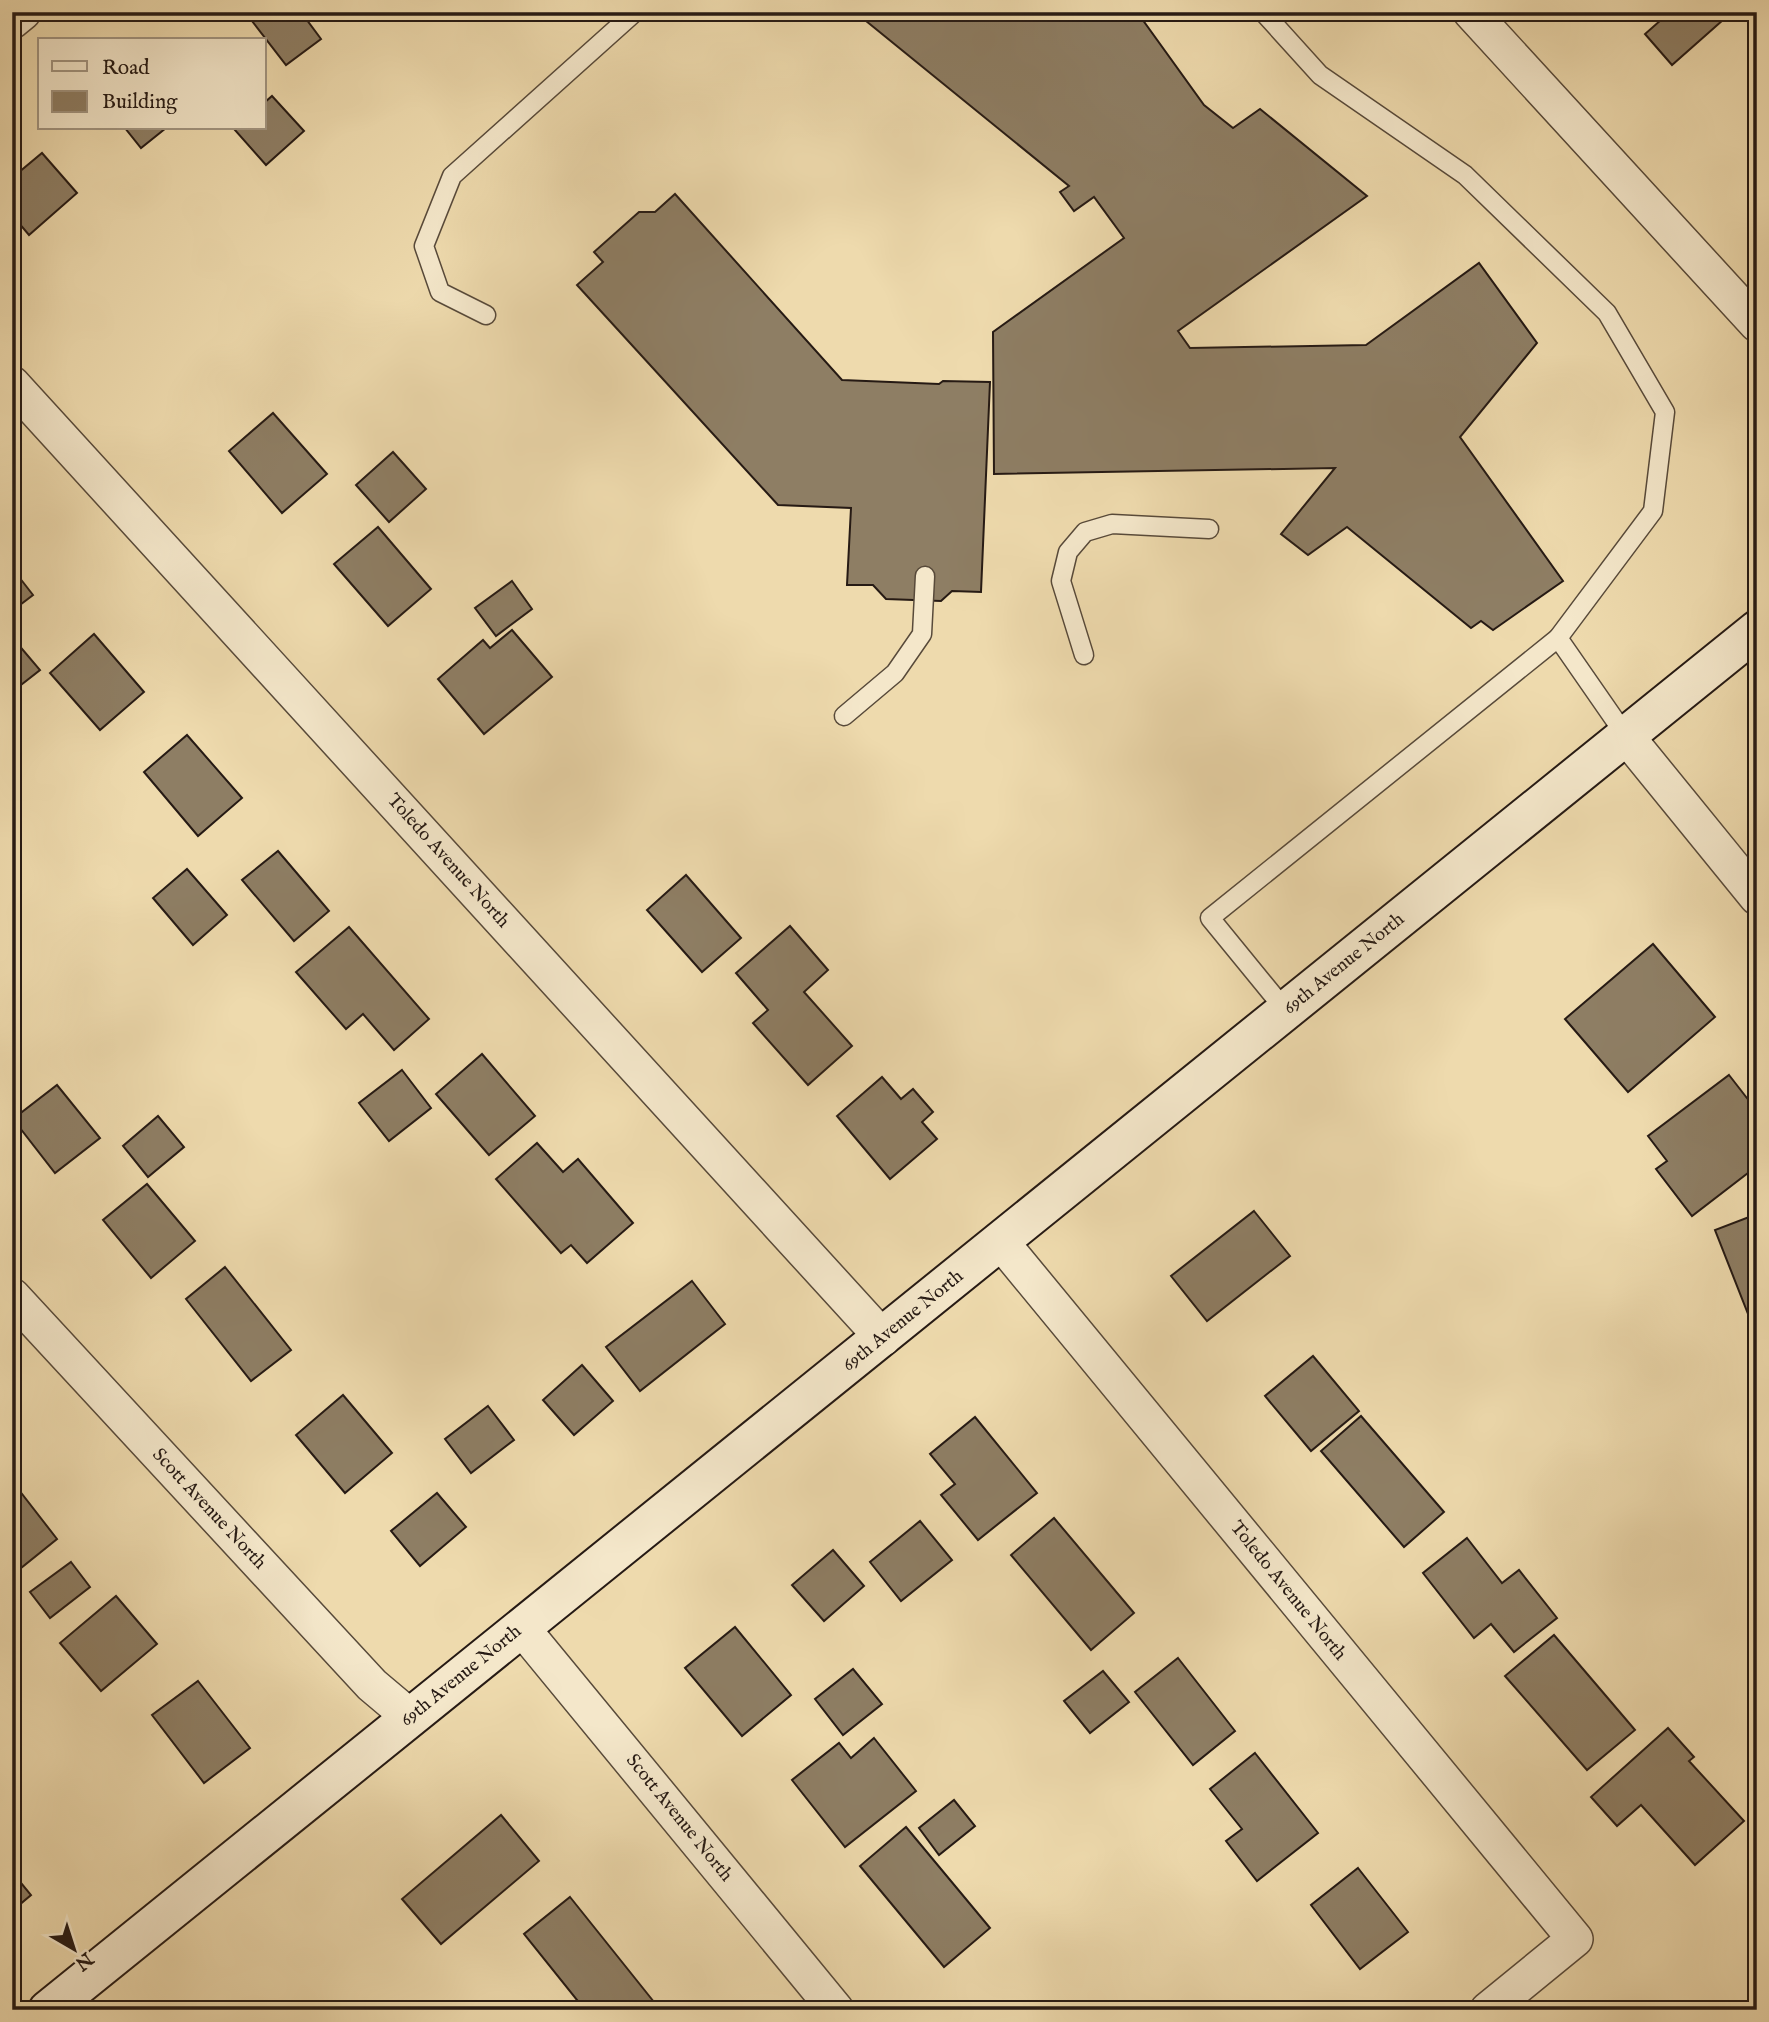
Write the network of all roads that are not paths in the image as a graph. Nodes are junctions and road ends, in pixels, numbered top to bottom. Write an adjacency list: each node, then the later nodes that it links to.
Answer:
1 (23, 12): 5 (street)
2 (635, 12): 6 (lane)
3 (1263, 12): 12 (lane)
4 (1471, 12): 7 (street)
5 (12, 21)
6 (486, 315)
7 (1757, 324)
8 (12, 384): 20 (street, Toledo Avenue North)
9 (1209, 529): 13 (lane)
10 (925, 576): 14 (lane)
11 (1757, 630): 15 (street, 69th Avenue North)
12 (1558, 638): 15 (lane); 17 (lane)
13 (1084, 655)
14 (844, 716)
15 (1626, 736): 16 (street); 17 (street, 69th Avenue North)
16 (1757, 897)
17 (1286, 1011): 18 (street, 69th Avenue North)
18 (1001, 1242): 20 (street, 69th Avenue North); 25 (street, Toledo Avenue North)
19 (12, 1296): 22 (street, Scott Avenue North)
20 (883, 1338): 21 (street, 69th Avenue North)
21 (521, 1627): 22 (street, 69th Avenue North); 24 (street, Scott Avenue North)
22 (410, 1717): 23 (street, 69th Avenue North)
23 (48, 2010)
24 (836, 2010)
25 (1488, 2010)

